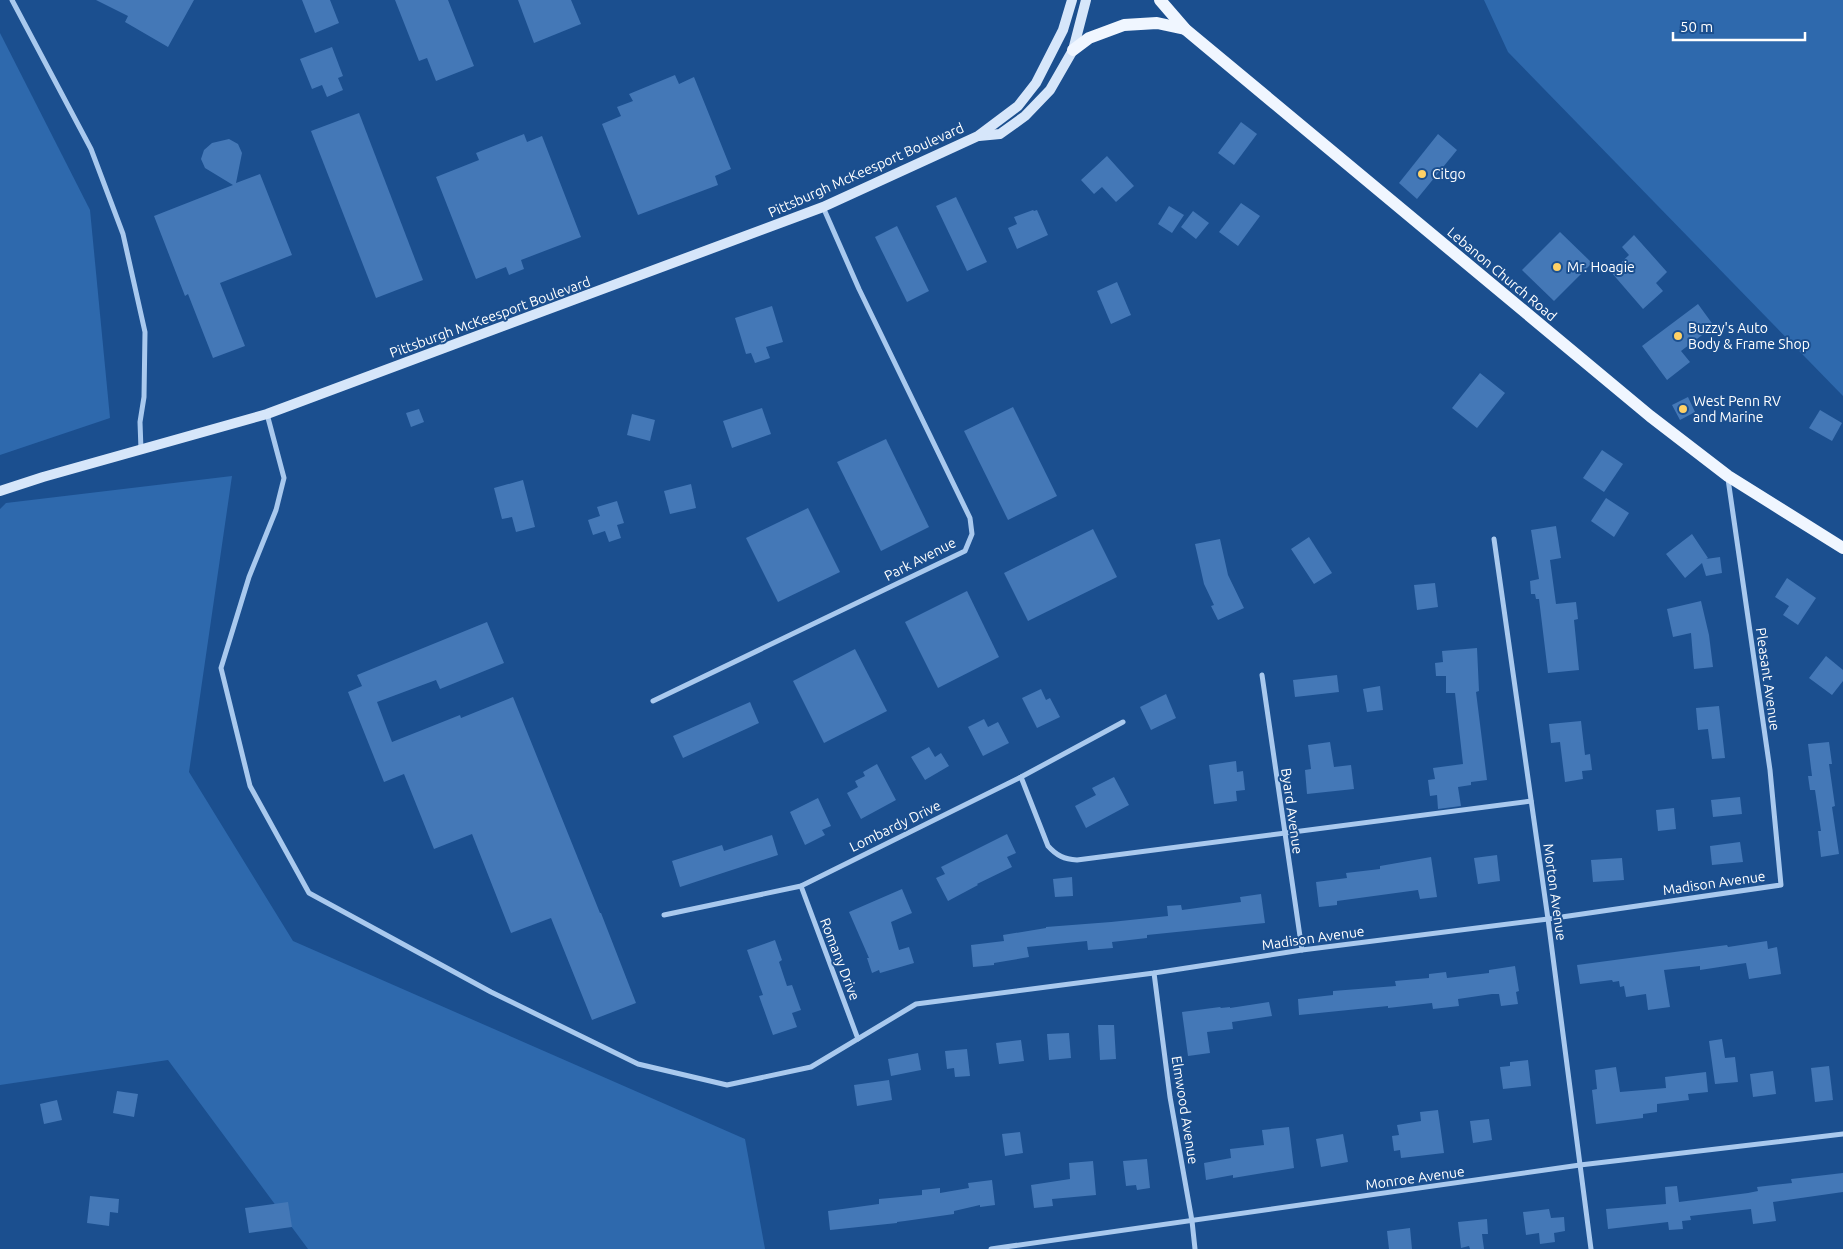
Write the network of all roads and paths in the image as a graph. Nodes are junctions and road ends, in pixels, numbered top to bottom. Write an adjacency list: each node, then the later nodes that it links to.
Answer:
1 (12, 0): 10 (street)
2 (1072, 0): 7 (main road, Pittsburgh McKeesport Boulevard)
3 (1086, 0): 6 (main road, Pittsburgh McKeesport Boulevard)
4 (1160, 0): 5 (main road, Lebanon Church Road)
5 (1185, 29): 6 (main road); 11 (main road, Lebanon Church Road)
6 (1073, 50): 7 (main road, Pittsburgh McKeesport Boulevard)
7 (978, 136): 8 (main road, Pittsburgh McKeesport Boulevard)
8 (823, 207): 9 (main road, Pittsburgh McKeesport Boulevard); 16 (street, Park Avenue)
9 (267, 414): 10 (main road, Pittsburgh McKeesport Boulevard); 27 (street, Madison Avenue)
10 (141, 450): 12 (main road, Pittsburgh McKeesport Boulevard)
11 (1728, 476): 14 (main road, Lebanon Church Road); 21 (street, Pleasant Avenue)
12 (0, 491)
13 (1494, 539): 19 (street, Morton Avenue)
14 (1843, 548)
15 (1262, 675): 20 (street, Byard Avenue)
16 (653, 701)
17 (1123, 722): 18 (street, Lombardy Drive)
18 (1021, 777): 20 (street); 22 (street, Lombardy Drive)
19 (1531, 801): 20 (street); 24 (street, Morton Avenue)
20 (1284, 834): 25 (street, Byard Avenue)
21 (1781, 885): 24 (street, Madison Avenue)
22 (801, 886): 23 (street, Lombardy Drive); 27 (street, Romany Drive)
23 (664, 915)
24 (1548, 919): 25 (street, Madison Avenue); 29 (street, Morton Avenue)
25 (1302, 950): 26 (street, Madison Avenue)
26 (1154, 973): 27 (street, Madison Avenue); 30 (street, Elmwood Avenue)
27 (858, 1039)
28 (1843, 1134): 29 (street, Monroe Avenue)
29 (1580, 1165): 30 (street, Monroe Avenue); 33 (street, Morton Avenue)
30 (1192, 1221): 31 (street, Monroe Avenue); 32 (street, Elmwood Avenue)
31 (991, 1249)
32 (1195, 1249)
33 (1591, 1249)

